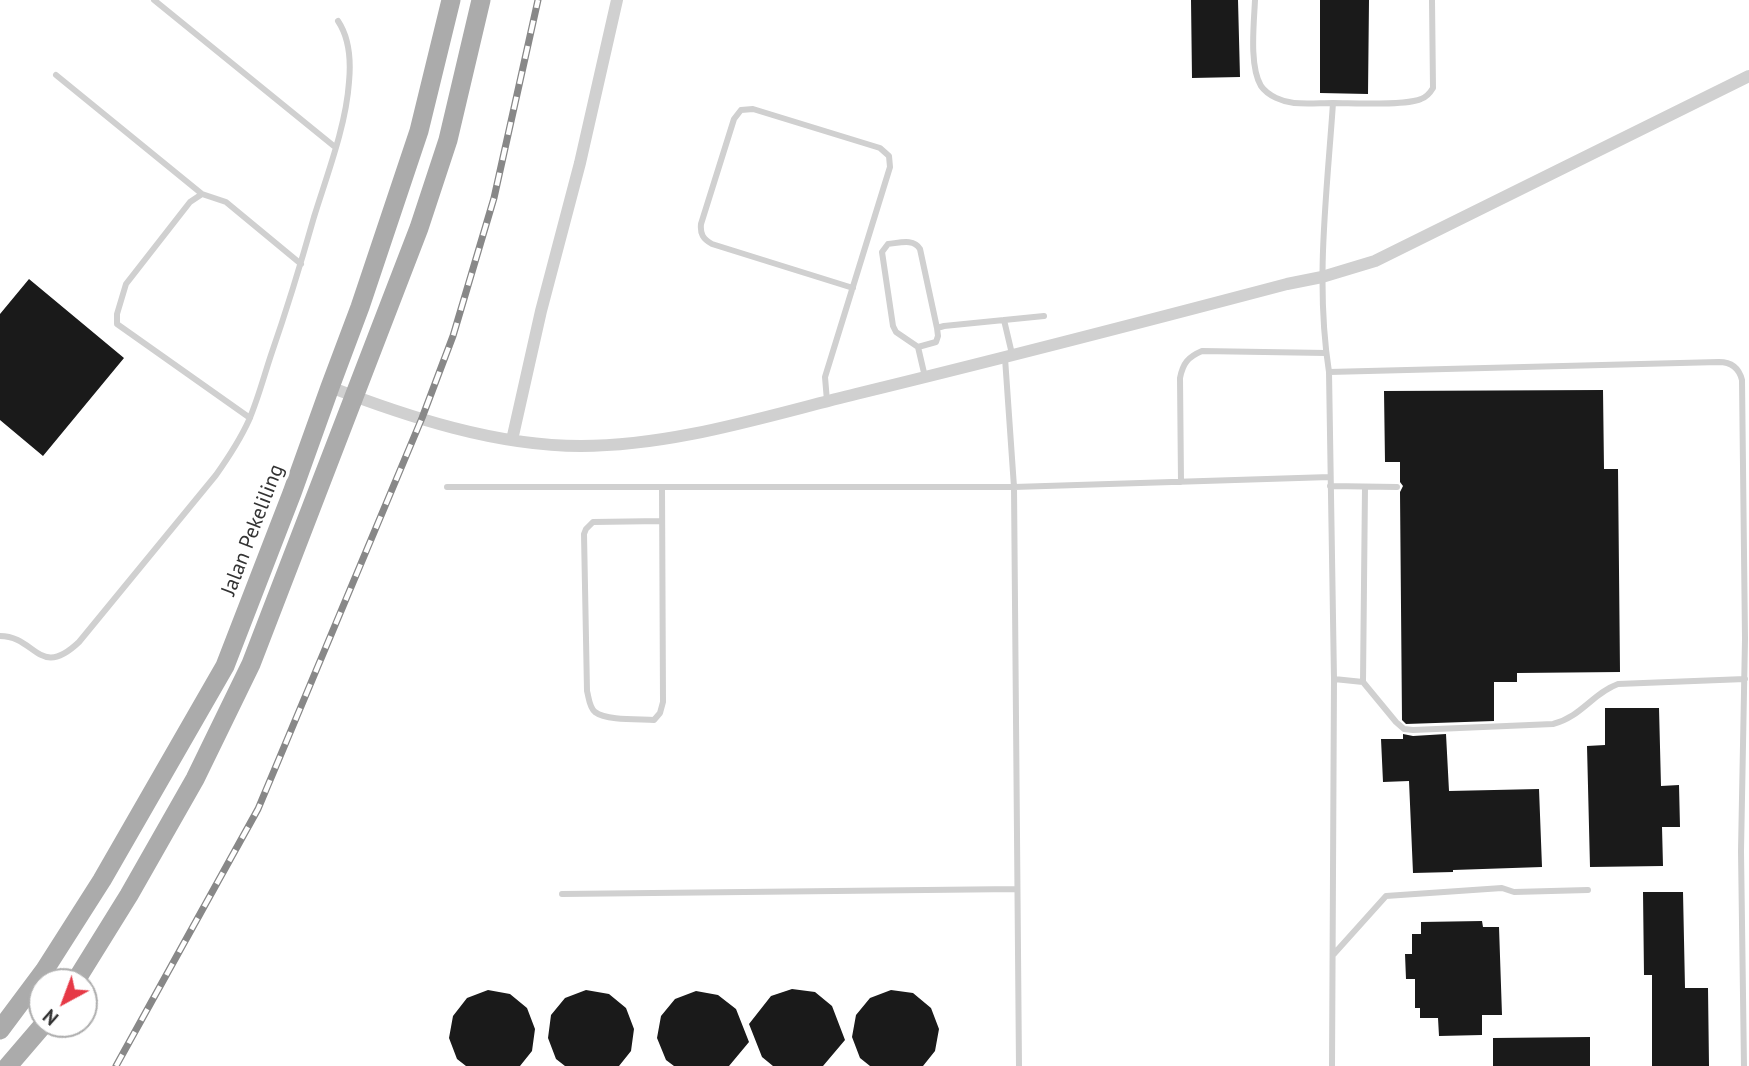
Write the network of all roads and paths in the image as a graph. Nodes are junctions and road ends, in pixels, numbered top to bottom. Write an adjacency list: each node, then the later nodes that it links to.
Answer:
1 (154, 0): 11 (lane)
2 (451, 0): 24 (main road, Jalan Pekeliling)
3 (481, 0): 25 (main road)
4 (617, 0): 28 (street)
5 (1255, 0): 10 (lane)
6 (1432, 0): 10 (lane)
7 (338, 21): 11 (lane)
8 (56, 75): 12 (lane)
9 (1749, 76): 14 (street)
10 (1333, 103): 14 (lane)
11 (335, 147): 13 (lane)
12 (202, 194): 13 (lane); 27 (lane)
13 (300, 264): 27 (lane)
14 (1322, 277): 20 (lane); 21 (street)
15 (853, 288): 15 (lane); 26 (lane)
16 (1044, 316): 17 (lane)
17 (1004, 320): 18 (lane); 21 (lane)
18 (937, 328): 19 (lane); 19 (lane)
19 (918, 346): 23 (lane)
20 (1326, 353): 22 (lane); 30 (lane)
21 (1009, 357): 23 (street); 34 (lane)
22 (1329, 372): 29 (lane); 40 (lane)
23 (925, 377): 26 (street)
24 (330, 387): 25 (street); 48 (main road, Jalan Pekeliling)
25 (354, 396): 28 (street); 47 (main road)
26 (827, 401): 28 (street)
27 (250, 418): 38 (lane)
28 (512, 440)
29 (1330, 477): 30 (lane); 31 (lane)
30 (1181, 482): 34 (lane)
31 (1330, 486): 35 (lane); 39 (lane)
32 (447, 487): 33 (lane)
33 (662, 487): 34 (lane); 37 (lane)
34 (1014, 487): 43 (lane)
35 (1365, 487): 36 (lane); 41 (lane)
36 (1397, 487)
37 (662, 522): 37 (lane)
38 (0, 636)
39 (1334, 679): 41 (lane); 46 (lane)
40 (1745, 680): 41 (lane); 42 (lane)
41 (1363, 682)
42 (1745, 851): 53 (lane)
43 (1017, 889): 45 (lane); 51 (lane)
44 (1588, 890): 46 (lane)
45 (562, 894)
46 (1333, 955): 52 (lane)
47 (84, 968)
48 (0, 1030)
49 (32, 1038): 50 (main road)
50 (8, 1066)
51 (1019, 1066)
52 (1332, 1066)
53 (1744, 1066)

